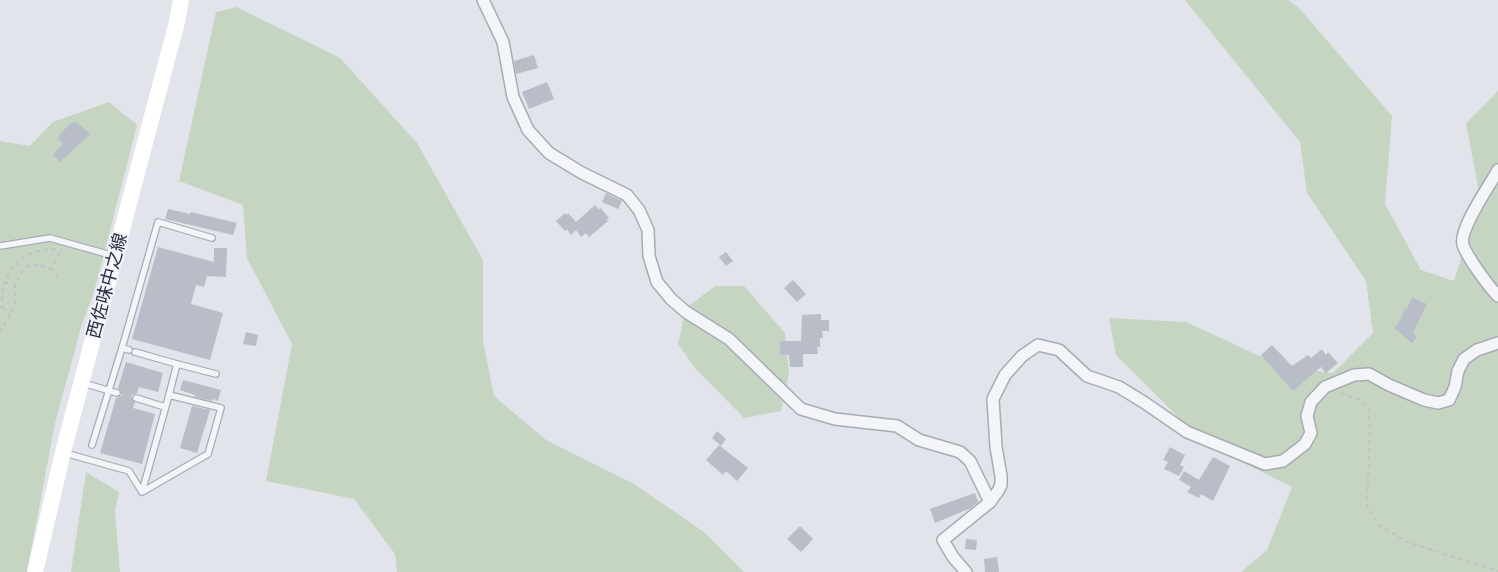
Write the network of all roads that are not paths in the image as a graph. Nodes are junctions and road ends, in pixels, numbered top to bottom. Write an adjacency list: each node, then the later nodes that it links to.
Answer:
1 (181, 0): 6 (main road, 西佐味中之線)
2 (483, 0): 21 (street)
3 (1498, 170): 7 (street)
4 (212, 238): 9 (lane)
5 (0, 246): 6 (lane)
6 (116, 256): 12 (main road, 西佐味中之線)
7 (1498, 296)
8 (1498, 342): 21 (street)
9 (122, 348): 10 (lane); 13 (lane)
10 (178, 364): 11 (lane); 15 (lane)
11 (216, 374)
12 (81, 382): 13 (lane); 19 (main road, 西佐味中之線)
13 (108, 390): 14 (lane); 18 (lane)
14 (117, 393)
15 (168, 395): 17 (lane); 20 (lane)
16 (136, 398): 17 (lane)
17 (165, 406): 20 (lane)
18 (92, 445)
19 (63, 452): 20 (lane); 22 (main road, 西佐味中之線)
20 (142, 492)
21 (990, 502): 23 (street)
22 (35, 572)
23 (966, 572)

